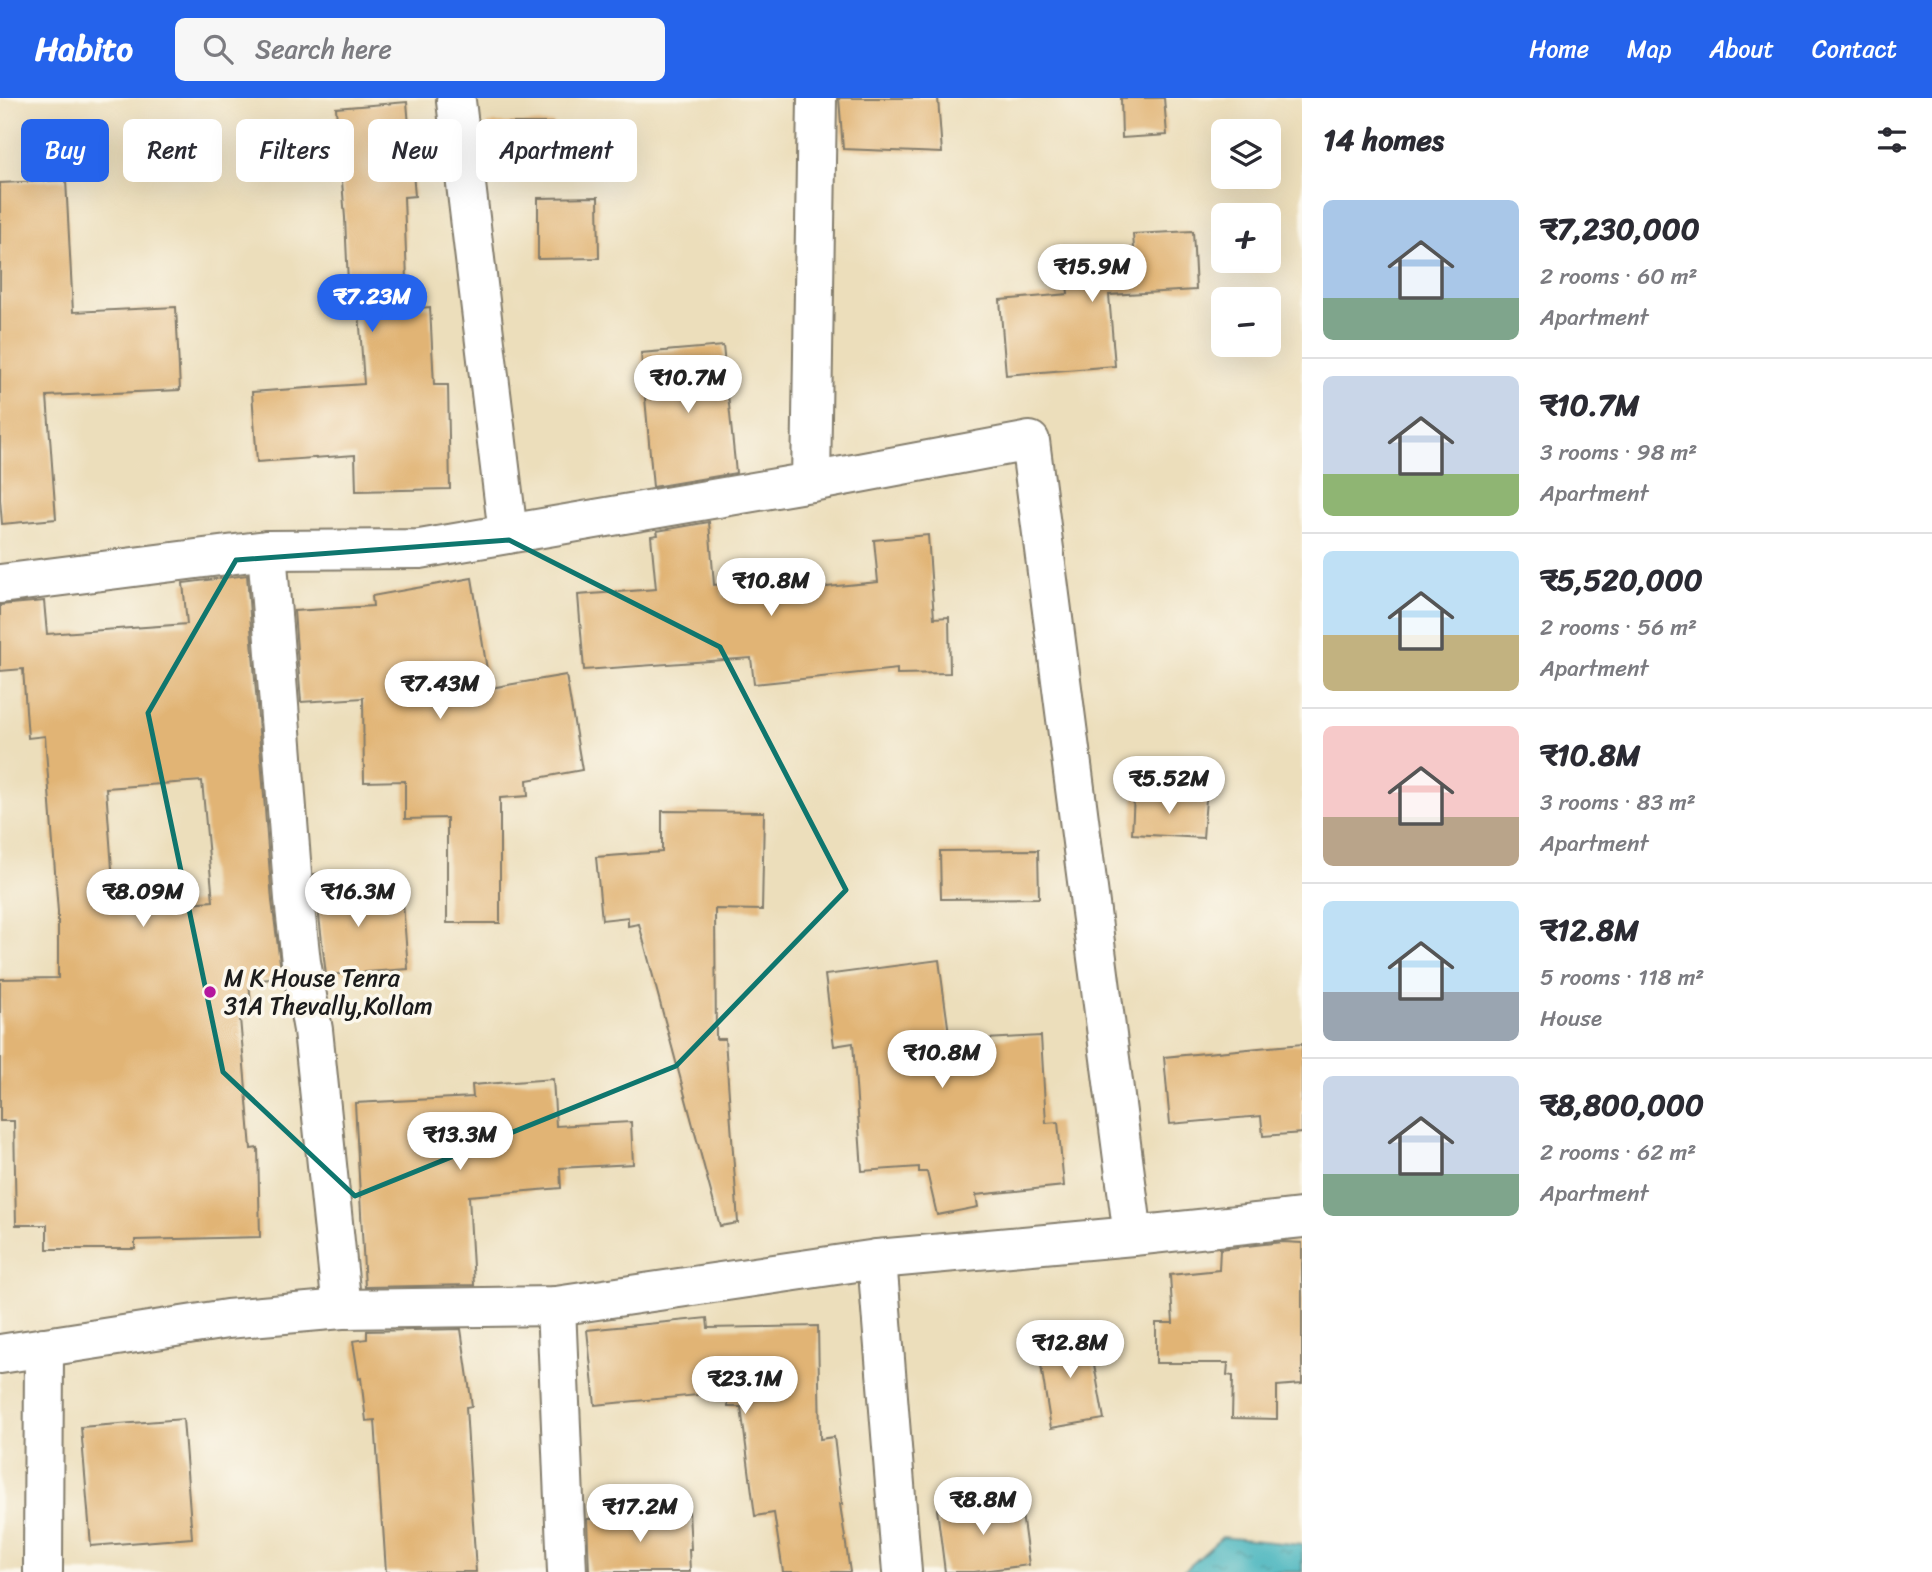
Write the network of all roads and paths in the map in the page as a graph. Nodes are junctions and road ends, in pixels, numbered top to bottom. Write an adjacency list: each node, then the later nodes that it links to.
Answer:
1 (817, 98): 3 (street)
2 (456, 101): 4 (street)
3 (811, 482): 4 (street); 8 (street)
4 (508, 534): 5 (street)
5 (267, 550): 6 (street); 11 (street)
6 (0, 584)
7 (1302, 1218): 8 (street)
8 (1133, 1236): 9 (street)
9 (877, 1259): 10 (street); 16 (street)
10 (556, 1306): 11 (street); 15 (street)
11 (342, 1309): 12 (street)
12 (44, 1347): 13 (street); 14 (street)
13 (0, 1354)
14 (43, 1572)
15 (567, 1572)
16 (902, 1572)

